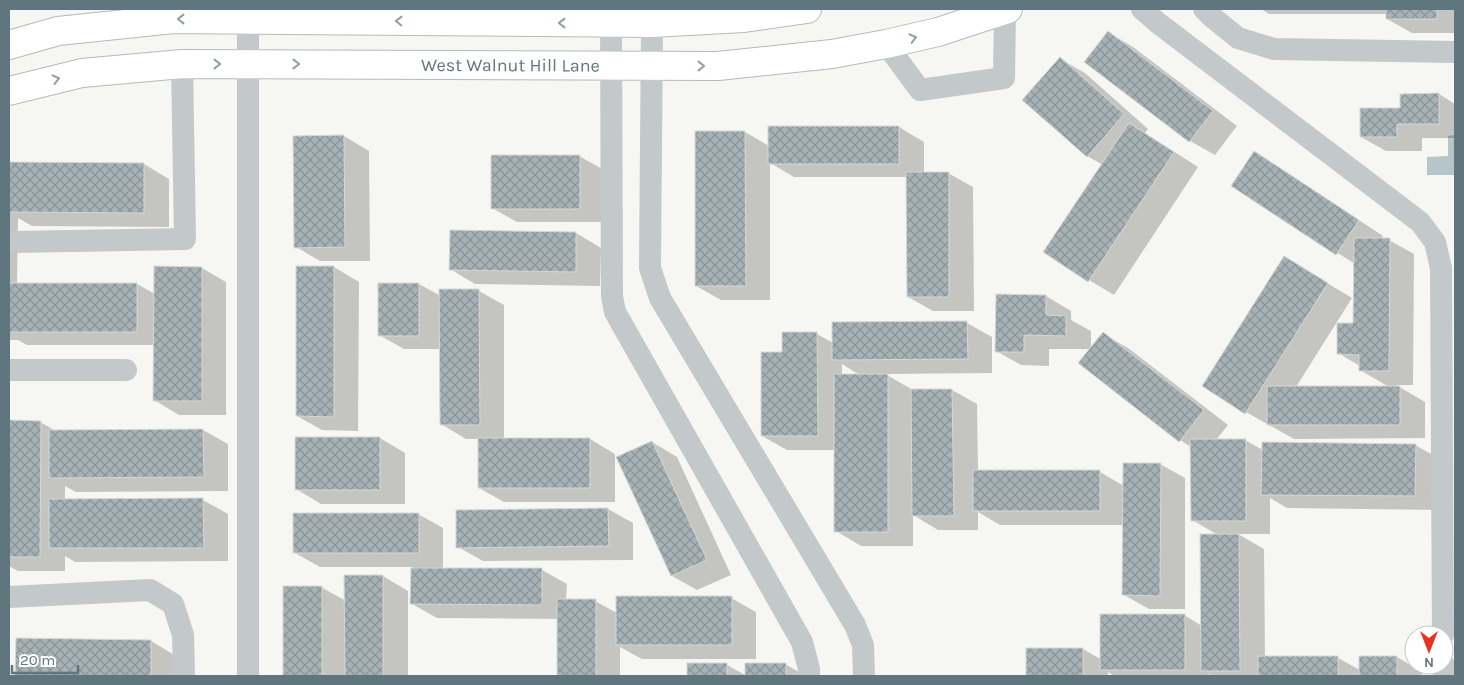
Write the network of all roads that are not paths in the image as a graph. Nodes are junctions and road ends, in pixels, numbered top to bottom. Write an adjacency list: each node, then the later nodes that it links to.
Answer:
1 (807, 9): 7 (main road)
2 (1006, 9): 8 (main road, West Walnut Hill Lane, one-way to 2); 8 (lane)
3 (1142, 9): 20 (lane)
4 (1204, 9): 10 (lane)
5 (248, 20): 6 (main road, one-way to 5); 9 (main road, one-way to 9); 12 (lane)
6 (611, 23): 7 (main road); 13 (lane)
7 (652, 24): 14 (lane)
8 (886, 44): 14 (main road, West Walnut Hill Lane, one-way to 8)
9 (9, 45)
10 (1455, 52)
11 (182, 64): 12 (main road, West Walnut Hill Lane, one-way to 12); 15 (main road, West Walnut Hill Lane, one-way to 11); 16 (lane)
12 (248, 64): 13 (main road, West Walnut Hill Lane, one-way to 13); 22 (lane)
13 (611, 66): 14 (main road, West Walnut Hill Lane); 23 (lane)
14 (652, 66): 24 (lane)
15 (9, 91)
16 (14, 242)
17 (9, 370): 18 (lane)
18 (126, 370)
19 (9, 597): 21 (lane)
20 (1443, 625)
21 (184, 676)
22 (248, 676)
23 (809, 676)
24 (864, 676)

